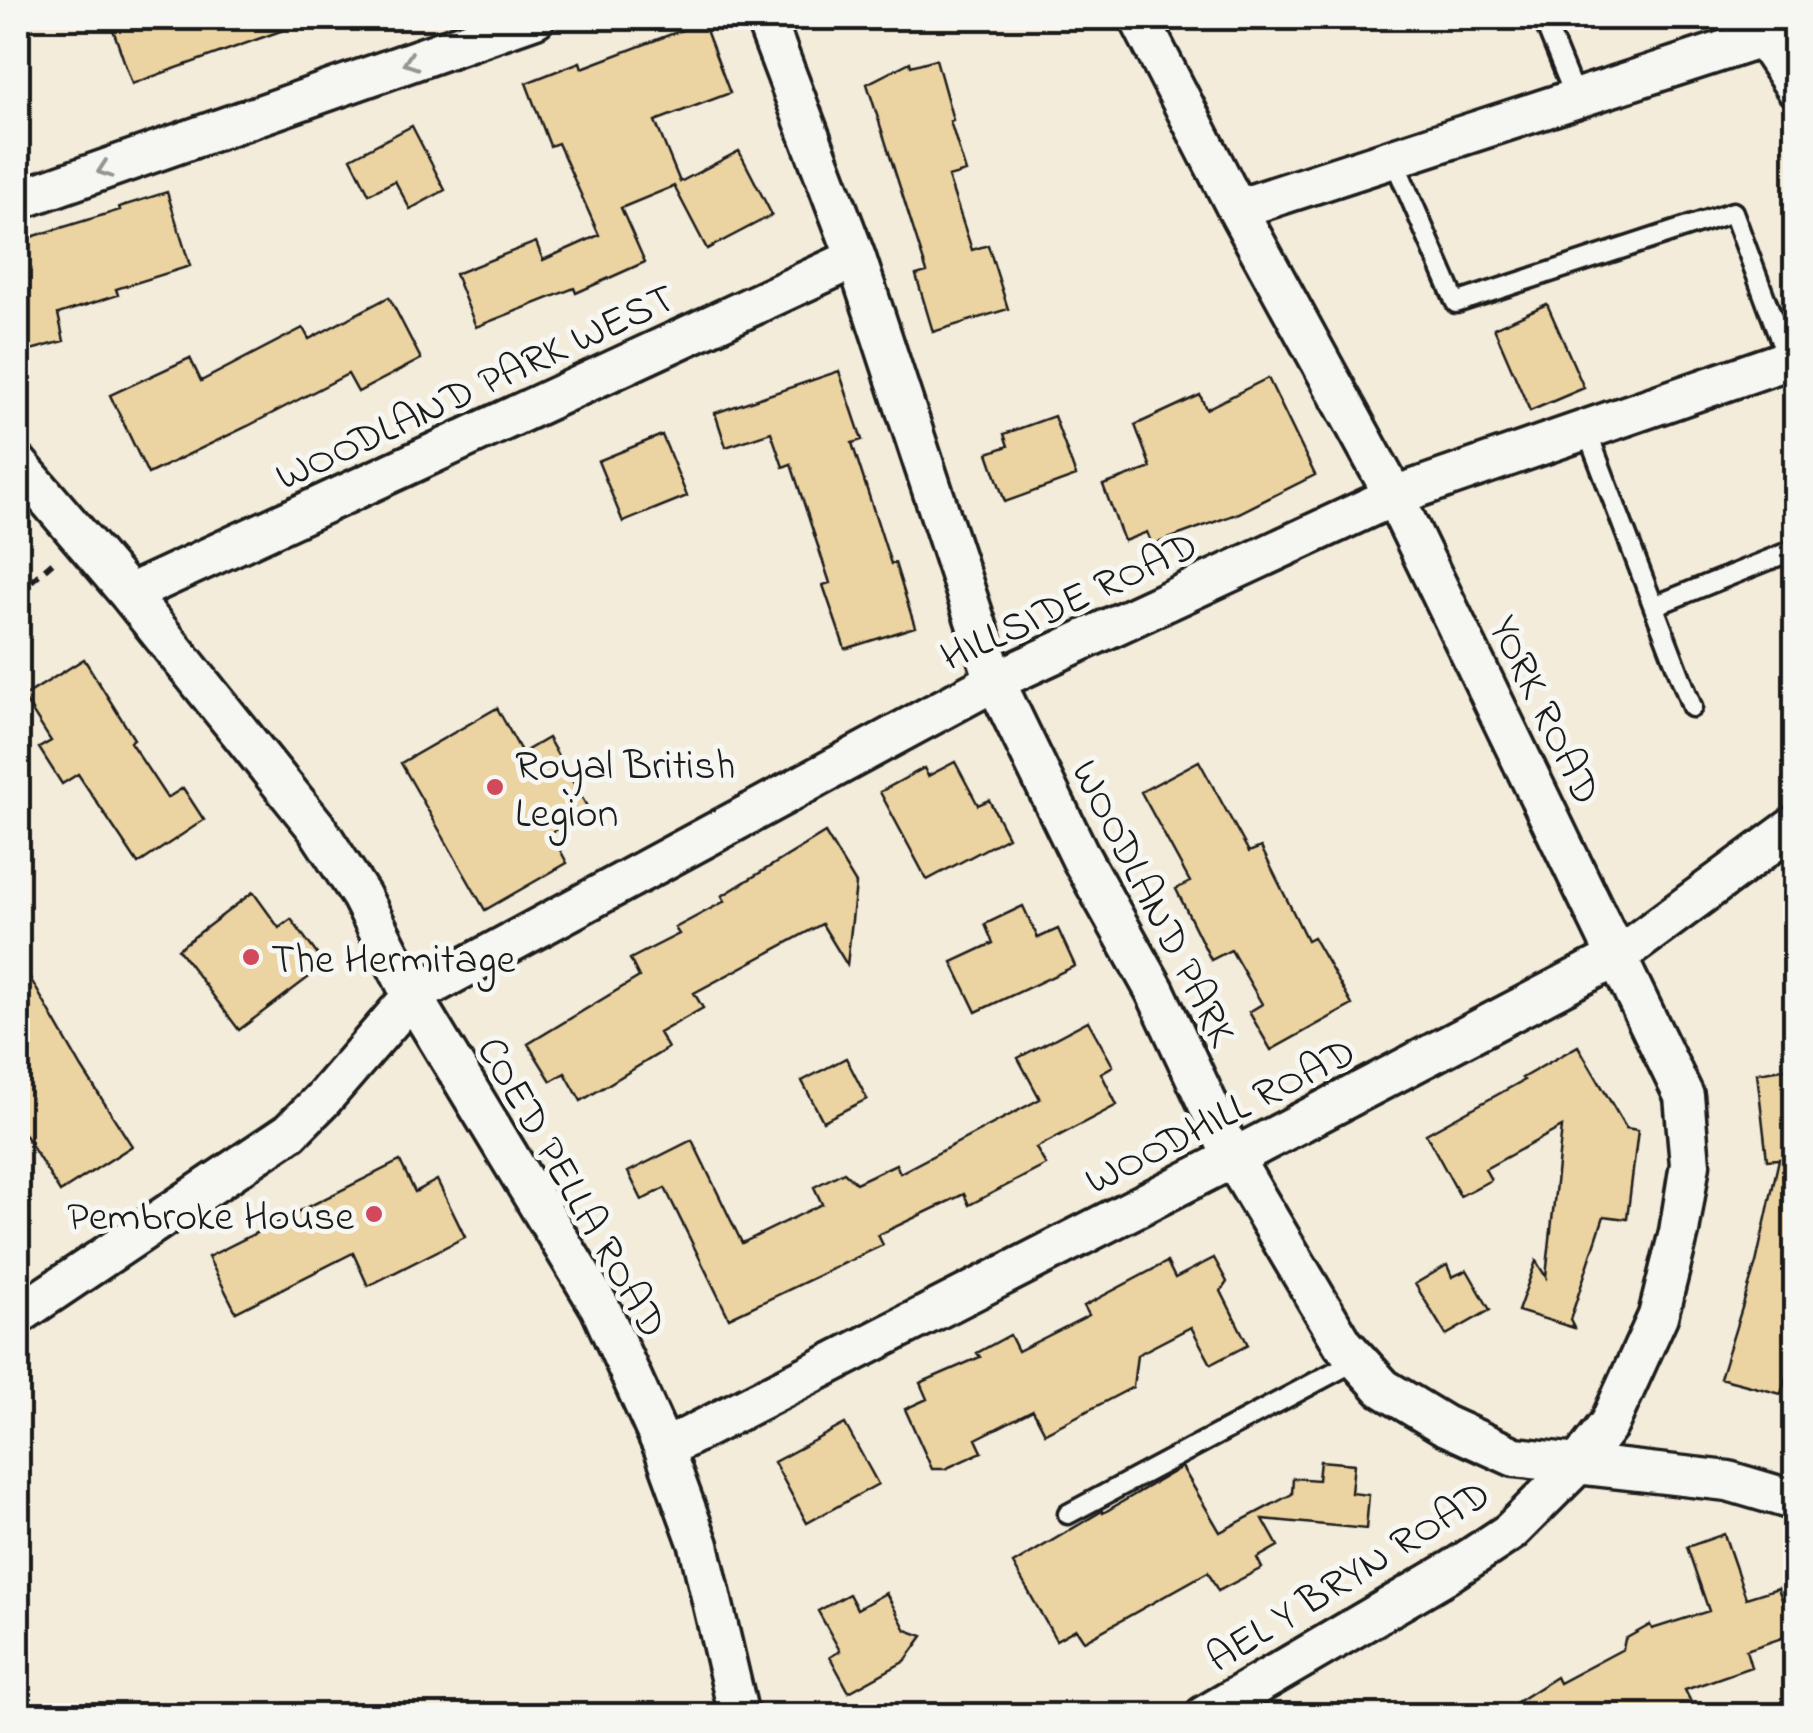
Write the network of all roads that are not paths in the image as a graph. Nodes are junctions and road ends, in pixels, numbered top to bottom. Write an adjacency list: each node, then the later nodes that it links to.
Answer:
1 (535, 18): 9 (street, one-way to 9)
2 (765, 18): 11 (street, WOODLAND PARK)
3 (1139, 18): 10 (street, YORK ROAD)
4 (1543, 18): 7 (lane)
5 (1769, 28): 6 (street); 7 (street)
6 (1796, 88)
7 (1576, 100): 8 (street)
8 (1393, 158): 10 (street); 12 (lane)
9 (18, 200)
10 (1237, 209): 15 (street, YORK ROAD)
11 (856, 258): 17 (street, WOODLAND PARK WEST); 19 (street, WOODLAND PARK)
12 (1792, 358): 13 (street, HILLSIDE ROAD)
13 (1586, 430): 15 (street, HILLSIDE ROAD); 18 (lane)
14 (18, 464): 17 (street, COED PELLA ROAD)
15 (1394, 496): 19 (street, HILLSIDE ROAD); 22 (street, YORK ROAD)
16 (1796, 550): 18 (lane)
17 (129, 594): 23 (street, COED PELLA ROAD)
18 (1654, 606): 20 (lane)
19 (995, 681): 23 (street, HILLSIDE ROAD); 24 (street, WOODLAND PARK)
20 (1692, 707)
21 (1796, 825): 22 (street, WOODHILL ROAD)
22 (1617, 957): 24 (street, WOODHILL ROAD); 28 (street, YORK ROAD)
23 (412, 996): 25 (street); 27 (street, COED PELLA ROAD)
24 (1233, 1158): 26 (street, WOODLAND PARK); 27 (street, WOODHILL ROAD)
25 (19, 1309)
26 (1357, 1360): 28 (street, WOODLAND PARK); 30 (lane)
27 (664, 1449): 31 (street, COED PELLA ROAD)
28 (1578, 1464): 29 (street, WOODLAND PARK); 32 (street, AEL Y BRYN ROAD)
29 (1796, 1500)
30 (1068, 1514)
31 (739, 1716)
32 (1204, 1716)

